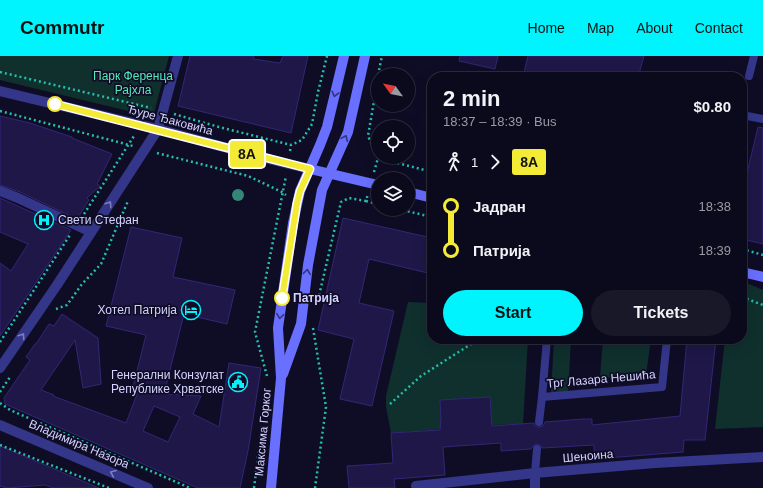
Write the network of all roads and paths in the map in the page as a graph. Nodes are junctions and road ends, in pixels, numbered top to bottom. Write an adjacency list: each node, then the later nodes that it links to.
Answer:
1 (178, 56): 11 (street)
2 (327, 56): 15 (path)
3 (344, 56): 22 (main road, Максима Горког, one-way to 22)
4 (365, 56): 24 (main road, Максима Горког, one-way to 4)
5 (382, 56): 7 (path)
6 (754, 56): 9 (lane)
7 (380, 68)
8 (0, 72): 11 (path)
9 (749, 76)
10 (0, 91): 16 (street, Ђуре Ђаковића)
11 (164, 111): 16 (street); 18 (path)
12 (372, 112): 17 (path)
13 (747, 116): 14 (lane)
14 (763, 119)
15 (312, 124)
16 (158, 129): 22 (street, Ђуре Ђаковића); 35 (street, one-way to 16)
17 (371, 143)
18 (291, 145)
19 (156, 152): 20 (path)
20 (152, 159)
21 (401, 164): 23 (path)
22 (310, 169): 24 (main road); 50 (main road, Максима Горког, one-way to 50)
23 (427, 171)
24 (329, 173): 25 (main road); 50 (main road, Максима Горког, one-way to 24)
25 (371, 183)
26 (0, 191): 35 (street)
27 (371, 191): 31 (path)
28 (415, 194): 30 (main road)
29 (130, 196): 43 (path)
30 (427, 197)
31 (366, 202): 32 (path); 41 (path)
32 (371, 203)
33 (415, 213): 34 (path)
34 (427, 216)
35 (91, 232): 48 (street, one-way to 35)
36 (747, 251): 37 (path)
37 (763, 255)
38 (747, 273): 39 (main road)
39 (763, 277)
40 (747, 299): 42 (path)
41 (318, 302)
42 (763, 305)
43 (52, 315)
44 (313, 325): 66 (path)
45 (471, 344): 54 (path)
46 (547, 344): 52 (lane, Трг Лазара Нешића)
47 (666, 344): 52 (lane, Трг Лазара Нешића)
48 (0, 368)
49 (13, 373): 51 (path)
50 (281, 378): 65 (main road, Максима Горког)
51 (0, 392)
52 (542, 397): 55 (lane, Трг Лазара Нешића)
53 (0, 403): 64 (path)
54 (390, 404)
55 (540, 422)
56 (0, 425): 63 (street, Владимира Назора, one-way to 56)
57 (0, 444): 62 (path)
58 (537, 449): 60 (lane)
59 (763, 457): 60 (street, Шеноина)
60 (535, 473): 61 (street, Шеноина); 67 (street)
61 (416, 486)
62 (109, 488)
63 (148, 488)
64 (190, 488)
65 (271, 488)
66 (315, 488)
67 (535, 488)

